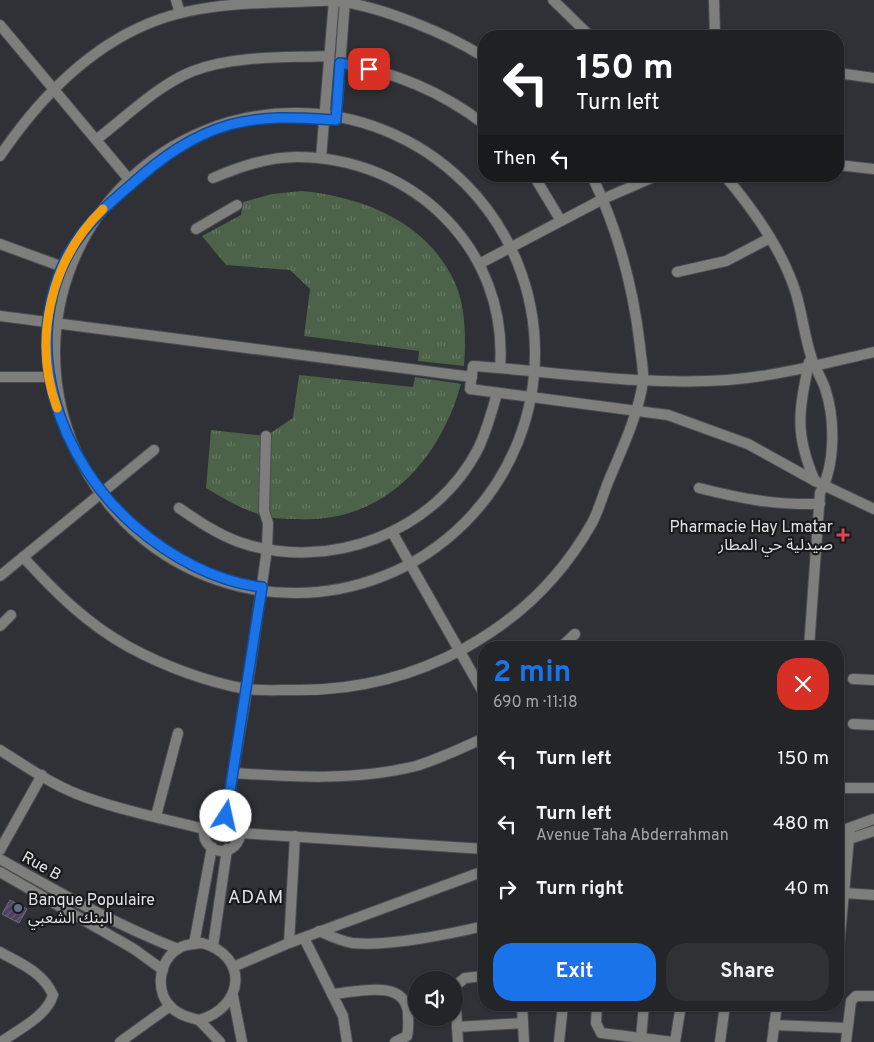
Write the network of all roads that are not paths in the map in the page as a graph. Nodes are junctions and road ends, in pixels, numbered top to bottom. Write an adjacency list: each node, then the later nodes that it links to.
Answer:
1 (176, 0): 7 (street)
2 (334, 0): 5 (street); 7 (street); 12 (street)
3 (553, 0): 6 (street)
4 (714, 0): 10 (street)
5 (345, 1): 11 (street); 13 (street)
6 (567, 4): 9 (street)
7 (180, 13): 16 (street)
8 (0, 25): 16 (street)
9 (586, 30)
10 (715, 30)
11 (478, 54)
12 (329, 56): 17 (street); 20 (street)
13 (340, 63): 18 (street); 19 (street)
14 (844, 74): 15 (street)
15 (874, 78)
16 (54, 89): 20 (street); 21 (street)
17 (324, 119): 18 (street); 22 (street); 30 (street)
18 (336, 120): 37 (street)
19 (478, 120)
20 (97, 139): 30 (street)
21 (0, 156)
22 (321, 158): 25 (street); 38 (street)
23 (844, 165): 24 (street)
24 (874, 169)
25 (213, 178)
26 (538, 182): 33 (street)
27 (595, 182): 31 (street)
28 (641, 182): 31 (street)
29 (729, 182): 35 (street)
30 (132, 183): 39 (street)
31 (603, 199): 33 (street); 50 (street)
32 (237, 204): 34 (street)
33 (561, 221): 37 (street)
34 (196, 229)
35 (770, 238): 40 (street); 44 (street)
36 (0, 244): 39 (street)
37 (512, 246): 38 (street); 46 (street)
38 (479, 264): 45 (street)
39 (63, 267): 42 (street)
40 (677, 272)
41 (0, 316): 42 (street)
42 (48, 322): 48 (street); 49 (street)
43 (874, 352): 44 (street)
44 (811, 367): 50 (street); 56 (street); 56 (street)
45 (500, 368): 46 (street); 49 (street)
46 (539, 371): 50 (street); 52 (street)
47 (0, 377): 48 (street)
48 (49, 377): 58 (street)
49 (472, 377): 51 (street)
50 (643, 380): 53 (street)
51 (497, 393): 52 (street); 62 (street)
52 (534, 399): 53 (street); 65 (street)
53 (636, 410): 56 (street); 73 (street)
54 (266, 436): 63 (street)
55 (154, 450): 58 (street)
56 (820, 486): 59 (street); 61 (street)
57 (699, 488): 59 (street)
58 (102, 492): 64 (street); 67 (street)
59 (820, 504): 72 (street)
60 (179, 508): 63 (street)
61 (874, 509)
62 (392, 532): 63 (street); 65 (street)
63 (268, 549): 67 (street)
64 (23, 557): 66 (street); 77 (street)
65 (409, 562): 67 (street); 73 (street)
66 (0, 576)
67 (262, 587): 77 (street)
68 (11, 615): 69 (street)
69 (0, 626)
70 (575, 634): 71 (street)
71 (568, 641)
72 (810, 641)
73 (460, 653): 76 (street); 77 (street)
74 (853, 679): 75 (street)
75 (874, 680)
76 (478, 684)
77 (247, 689): 83 (street)
78 (853, 724): 79 (street)
79 (874, 725)
80 (178, 733): 87 (street)
81 (478, 740): 83 (street)
82 (0, 750): 84 (street)
83 (233, 773): 88 (street)
84 (42, 776): 87 (street); 100 (street)
85 (844, 788): 86 (street)
86 (874, 788)
87 (156, 816): 91 (street)
88 (226, 816): 91 (street); 94 (street)
89 (874, 819): 90 (street)
90 (850, 828): 92 (street); 96 (street)
91 (204, 829): 97 (street)
92 (844, 830)
93 (874, 832): 96 (street)
94 (240, 833): 95 (street); 98 (street)
95 (295, 836): 99 (street); 109 (street)
96 (849, 839): 104 (street)
97 (212, 847): 98 (street); 110 (street)
98 (227, 849): 111 (street)
99 (478, 849)
100 (0, 850)
101 (0, 859): 112 (street, Rue B)
102 (0, 872): 115 (street, Rue B)
103 (478, 872): 107 (street)
104 (844, 893): 105 (street)
105 (874, 896)
106 (478, 927): 107 (street)
107 (319, 931): 108 (street)
108 (304, 938): 109 (street); 117 (street)
109 (289, 943): 114 (street)
110 (194, 944): 111 (street); 112 (street)
111 (213, 946): 114 (street)
112 (178, 949): 115 (street)
113 (0, 952): 135 (street)
114 (233, 967): 118 (street)
115 (163, 970): 120 (street)
116 (478, 977): 131 (street)
117 (332, 994): 139 (street); 140 (street)
118 (233, 996): 128 (street); 138 (street)
119 (874, 996): 132 (street)
120 (170, 1006): 128 (street); 136 (street)
121 (522, 1011): 129 (street)
122 (563, 1011): 143 (street)
123 (597, 1011): 133 (street)
124 (643, 1011): 133 (street)
125 (680, 1011): 144 (street)
126 (725, 1011): 145 (street)
127 (776, 1011): 130 (street)
128 (199, 1020): 137 (street)
129 (523, 1023): 131 (street); 142 (street)
130 (774, 1025): 132 (street); 146 (street)
131 (457, 1027): 141 (street)
132 (846, 1028): 147 (street)
133 (641, 1038): 134 (street)
134 (662, 1041): 144 (street)
135 (1, 1042)
136 (120, 1042)
137 (220, 1042)
138 (242, 1042)
139 (347, 1042)
140 (395, 1042)
141 (458, 1042)
142 (524, 1042)
143 (560, 1042)
144 (674, 1042)
145 (720, 1042)
146 (772, 1042)
147 (846, 1042)

